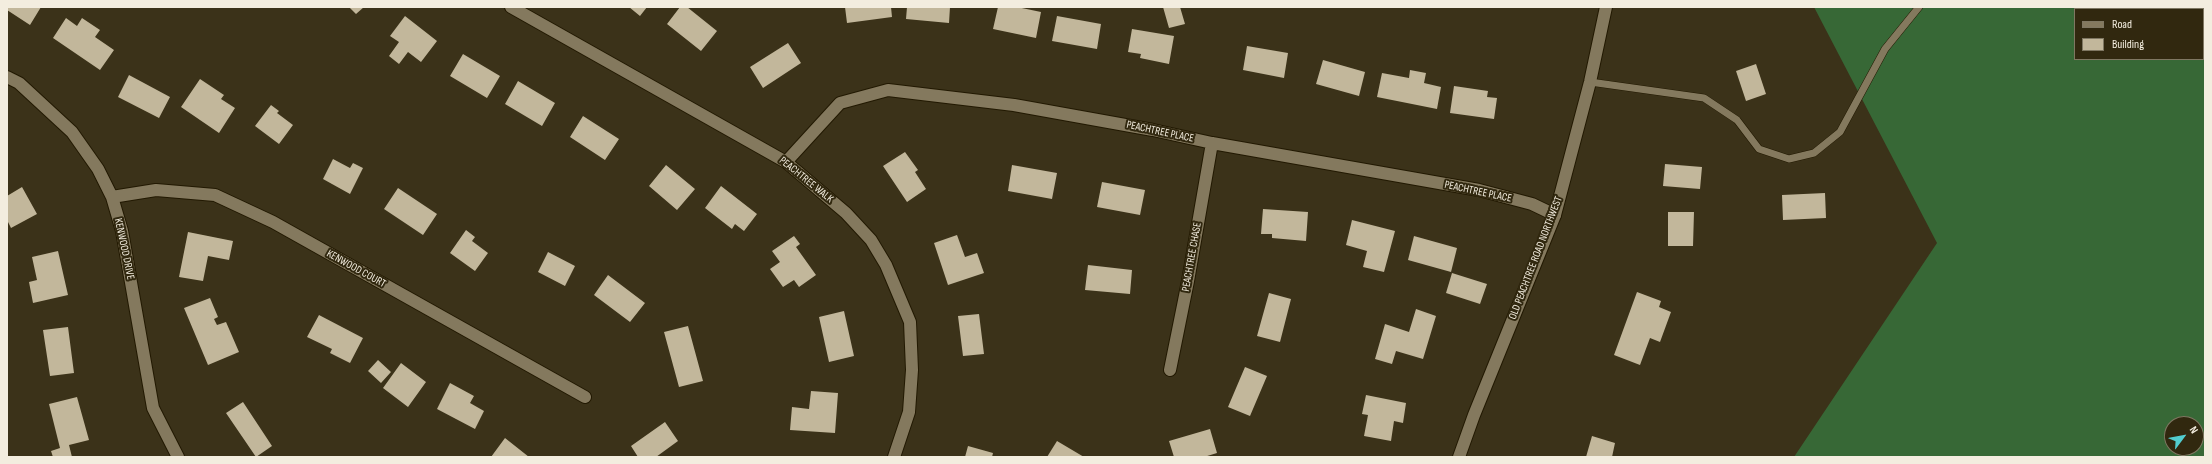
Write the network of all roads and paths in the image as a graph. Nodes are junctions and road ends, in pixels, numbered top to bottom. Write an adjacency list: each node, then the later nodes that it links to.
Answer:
1 (511, 7): 7 (street, PEACHTREE WALK)
2 (1606, 7): 5 (street, OLD PEACHTREE ROAD NORTHWEST)
3 (1919, 7): 5 (lane)
4 (7, 77): 8 (street, KENWOOD DRIVE)
5 (1590, 82): 9 (street, OLD PEACHTREE ROAD NORTHWEST)
6 (1212, 144): 7 (street, PEACHTREE PLACE); 9 (street, PEACHTREE PLACE); 10 (street, PEACHTREE CHASE)
7 (786, 162): 13 (street, PEACHTREE WALK)
8 (112, 197): 11 (street, KENWOOD COURT); 12 (street, KENWOOD DRIVE)
9 (1555, 215): 14 (street, OLD PEACHTREE ROAD NORTHWEST)
10 (1170, 370)
11 (585, 397)
12 (178, 457)
13 (894, 457)
14 (1459, 457)

